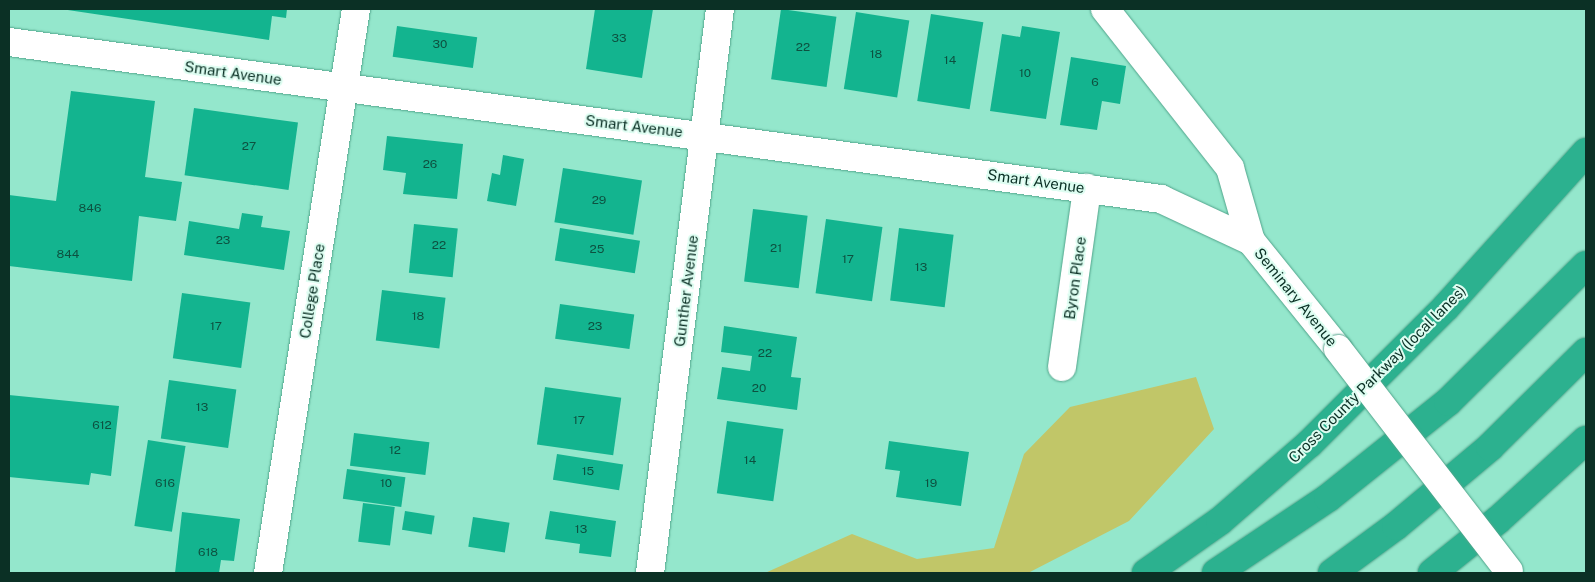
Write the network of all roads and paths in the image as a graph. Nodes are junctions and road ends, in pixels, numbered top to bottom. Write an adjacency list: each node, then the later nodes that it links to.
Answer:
1 (356, 9): 5 (street, College Place)
2 (720, 9): 6 (street, Gunther Avenue)
3 (1105, 9): 9 (street, Seminary Avenue)
4 (9, 42): 5 (street, Smart Avenue)
5 (345, 89): 6 (street, Smart Avenue); 15 (street, College Place)
6 (706, 136): 8 (street, Smart Avenue); 16 (street, Gunther Avenue)
7 (1586, 152): 17 (highway, Cross County Parkway (local lanes))
8 (1087, 188): 9 (street, Smart Avenue); 12 (street, Byron Place)
9 (1251, 241): 14 (street, Seminary Avenue, bridge)
10 (1586, 265): 18 (highway)
11 (1586, 352): 19 (highway)
12 (1062, 367)
13 (1586, 440): 20 (highway)
14 (1510, 572)
15 (268, 573)
16 (650, 573)
17 (1146, 573)
18 (1216, 573)
19 (1332, 573)
20 (1432, 573)

